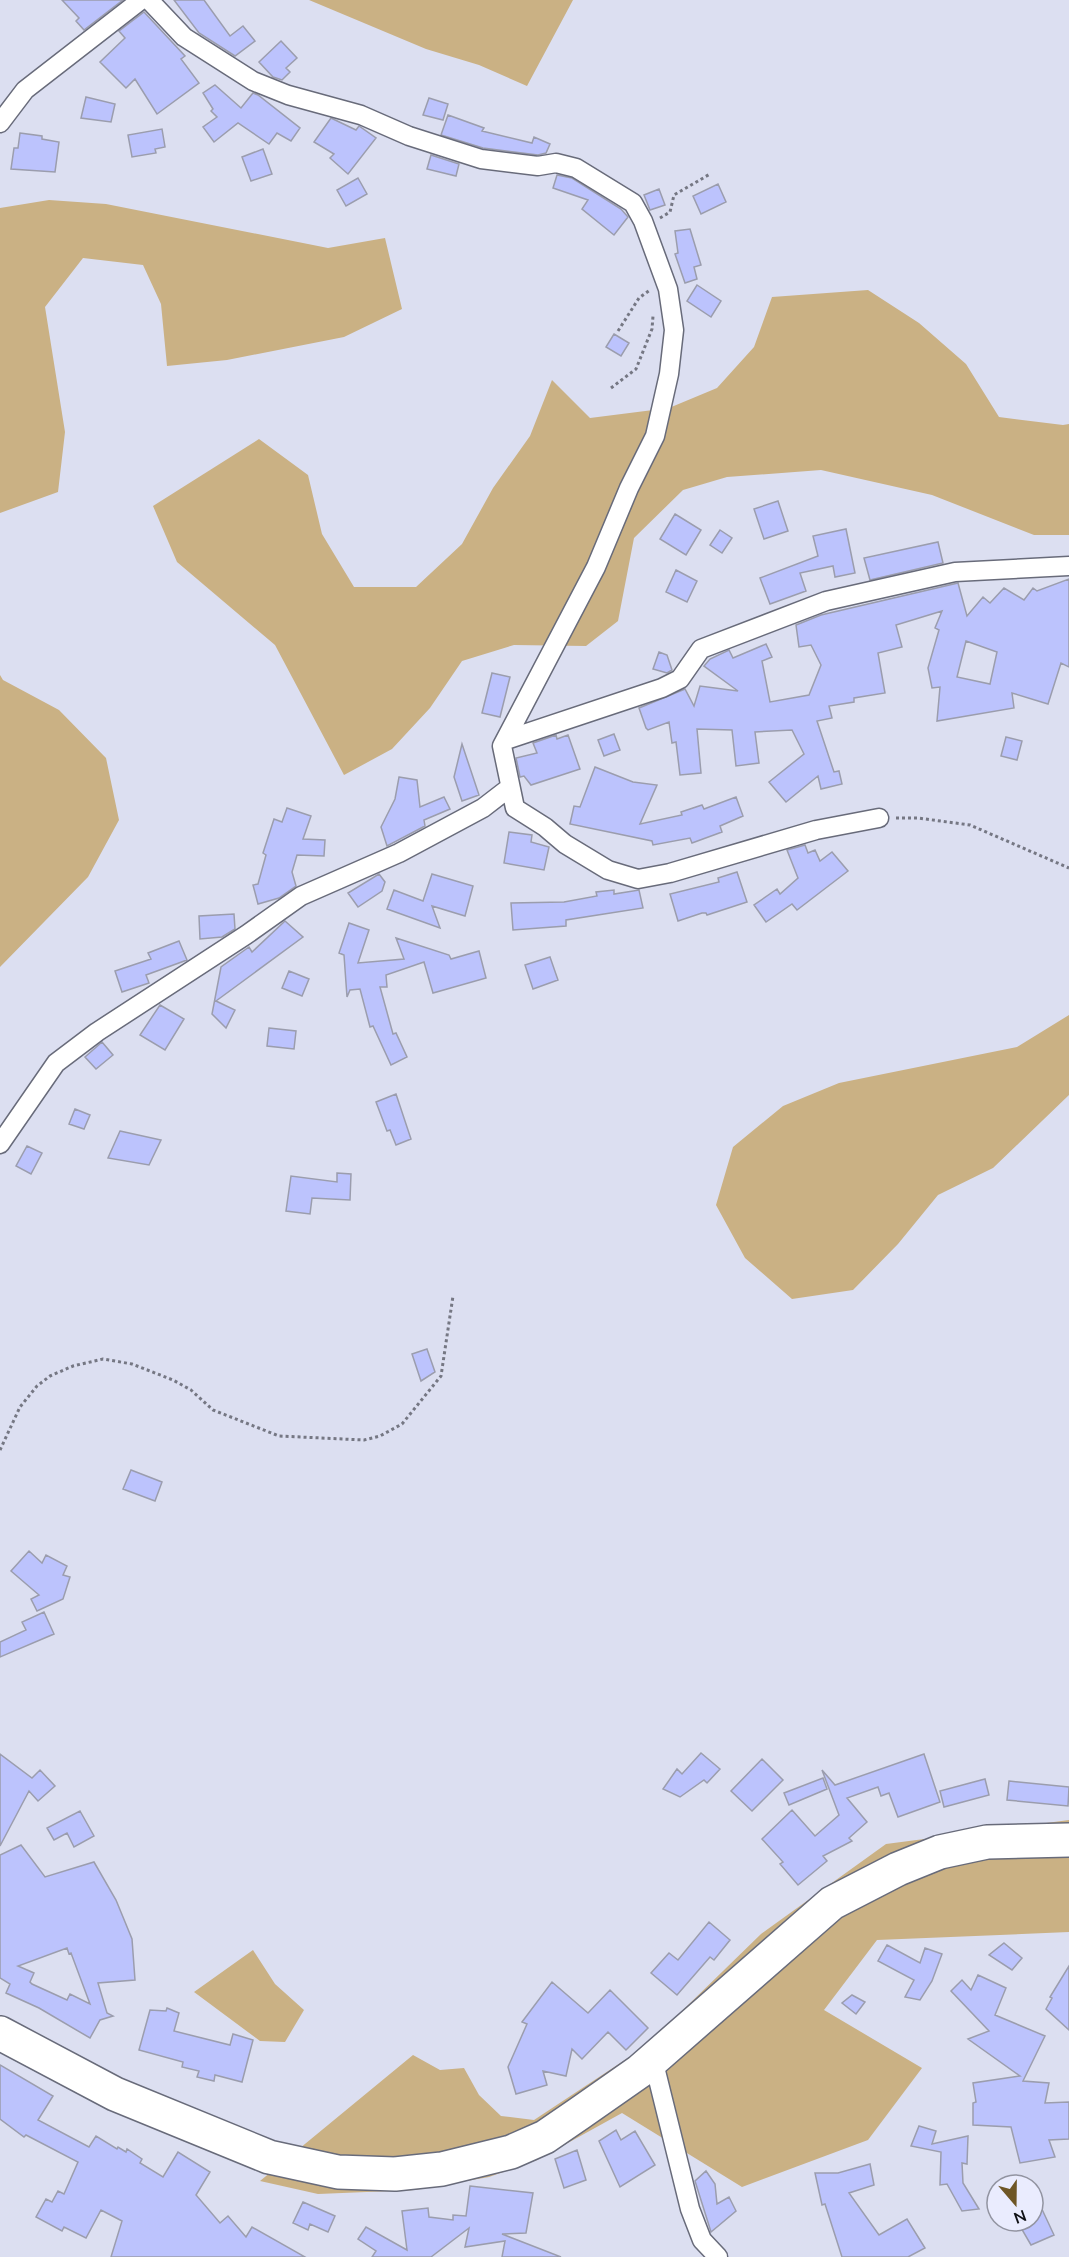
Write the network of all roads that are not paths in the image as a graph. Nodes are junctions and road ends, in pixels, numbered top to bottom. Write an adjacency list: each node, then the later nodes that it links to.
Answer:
1 (141, 0): 3 (street)
2 (149, 0): 5 (street)
3 (0, 123)
4 (1069, 566): 5 (street)
5 (506, 740): 6 (street)
6 (509, 788): 7 (street); 8 (street)
7 (879, 818)
8 (0, 1144)
9 (1069, 1840): 11 (highway)
10 (0, 2033): 11 (highway)
11 (653, 2059): 12 (street)
12 (718, 2257)

